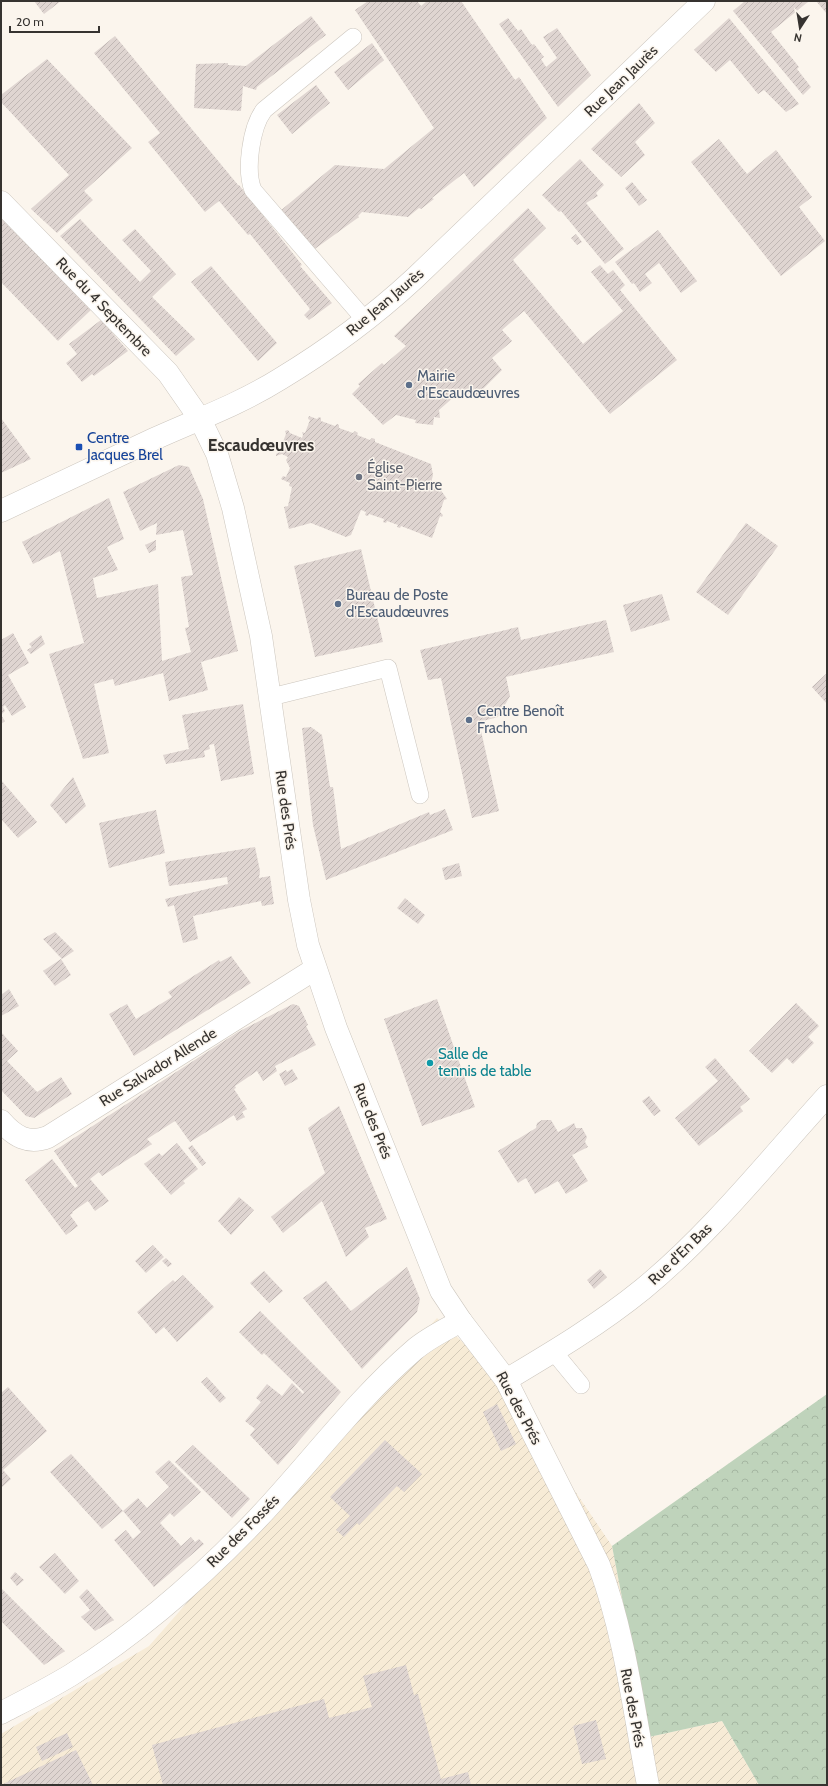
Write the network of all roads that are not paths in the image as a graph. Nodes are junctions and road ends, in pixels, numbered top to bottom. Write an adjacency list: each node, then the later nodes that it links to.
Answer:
1 (704, 1): 4 (street, Rue Jean Jaurès)
2 (353, 37): 4 (lane)
3 (1, 202): 5 (street, Rue du 4 Septembre)
4 (365, 320): 5 (street, Rue Jean Jaurès)
5 (200, 419): 6 (street, Rue Jean Jaurès); 7 (street, Rue des Prés)
6 (1, 511)
7 (271, 697): 8 (lane); 9 (street, Rue des Prés)
8 (420, 795)
9 (315, 969): 11 (street, Rue Salvador Allende); 12 (street, Rue des Prés)
10 (827, 1096): 13 (street, Rue d'En Bas)
11 (1, 1121)
12 (461, 1321): 14 (street, Rue des Prés); 16 (street, Rue des Fossés)
13 (554, 1352): 14 (street, Rue d'En Bas); 15 (lane)
14 (506, 1380): 17 (street, Rue des Prés)
15 (581, 1384)
16 (1, 1713)
17 (648, 1785)

